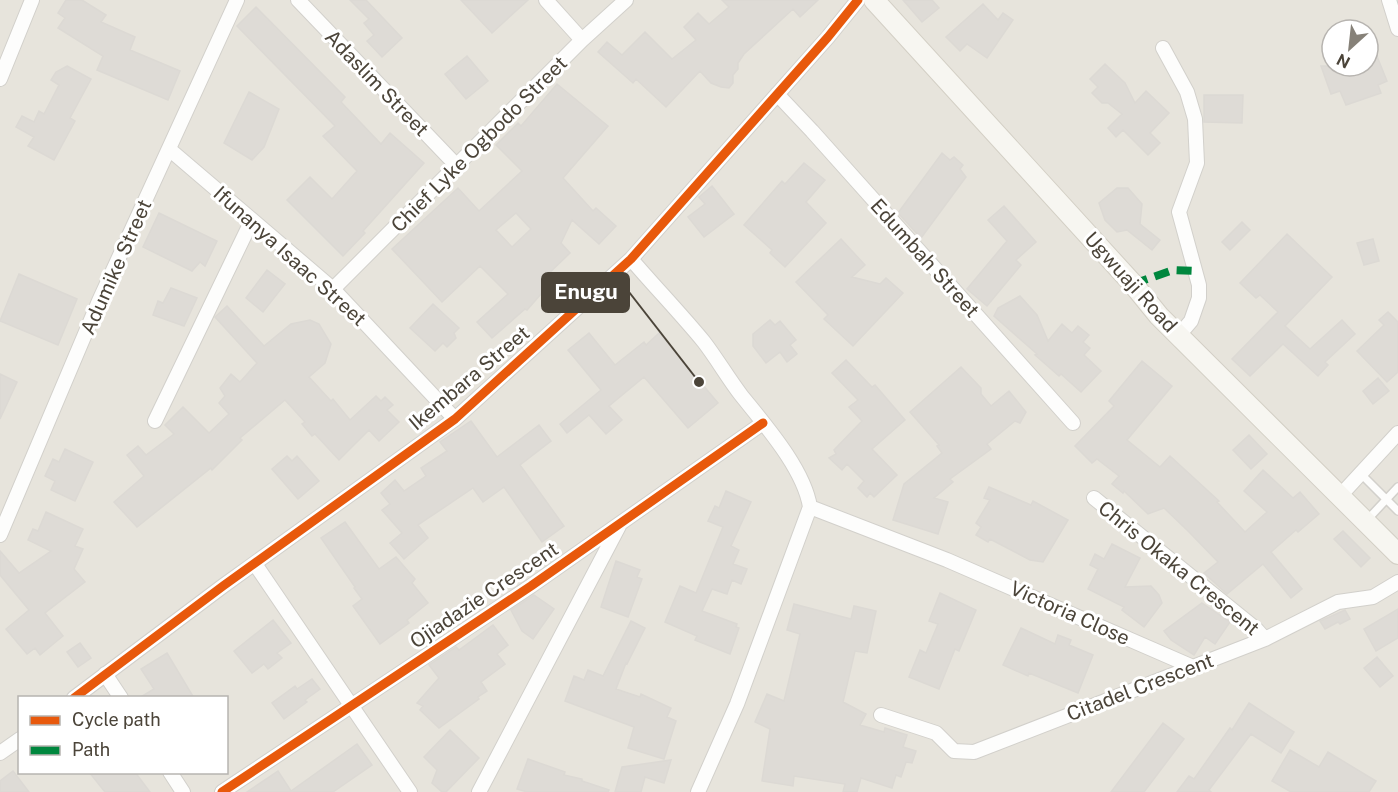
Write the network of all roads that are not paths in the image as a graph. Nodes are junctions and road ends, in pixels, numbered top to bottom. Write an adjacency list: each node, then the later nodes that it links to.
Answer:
1 (32, 0): 12 (street)
2 (237, 0): 14 (street, Adumike Street)
3 (298, 0): 15 (street, Adaslim Street)
4 (546, 0): 10 (street)
5 (626, 0): 10 (street, Chief Lyke Ogbodo Street)
6 (858, 0): 13 (street, Ikembara Street)
7 (874, 0): 19 (main road, Ugwuaji Road)
8 (1389, 0): 9 (street)
9 (1398, 29)
10 (582, 40): 15 (street, Chief Lyke Ogbodo Street)
11 (1163, 48): 19 (street)
12 (0, 79)
13 (777, 94): 17 (street, Ikembara Street); 23 (street, Edumbah Street)
14 (169, 149): 16 (street, Ifunanya Isaac Street); 34 (street, Adumike Street)
15 (457, 166): 18 (street, Chief Lyke Ogbodo Street)
16 (252, 220): 18 (street, Ifunanya Isaac Street); 21 (street)
17 (631, 259): 20 (street, Ikembara Street); 22 (street)
18 (333, 289): 20 (street, Ifunanya Isaac Street)
19 (1179, 335): 27 (main road, Ugwuaji Road)
20 (455, 419): 36 (street, Ikembara Street)
21 (155, 421)
22 (763, 423): 30 (street); 33 (street, Ojiadazie Crescent)
23 (1072, 423)
24 (1398, 433): 25 (street)
25 (1360, 473): 27 (street); 29 (lane)
26 (1398, 487): 29 (lane)
27 (1339, 497): 32 (main road, Ugwuaji Road)
28 (1094, 498): 38 (street, Chris Okaka Crescent)
29 (1387, 499): 31 (lane); 32 (lane)
30 (810, 507): 39 (street, Victoria Close); 52 (street)
31 (1398, 510)
32 (1365, 522): 35 (main road, Ugwuaji Road)
33 (620, 523): 43 (street, Ojiadazie Crescent); 51 (street)
34 (0, 536)
35 (1397, 551)
36 (255, 564): 40 (street, Ikembara Street); 43 (street)
37 (1398, 582): 38 (street, Citadel Crescent)
38 (1265, 639): 39 (street, Citadel Crescent)
39 (1193, 667): 44 (street, Citadel Crescent)
40 (105, 674): 41 (street, Ikembara Street); 42 (street)
41 (78, 696)
42 (120, 696)
43 (351, 705): 49 (street, Ojiadazie Crescent); 50 (street)
44 (881, 715)
45 (18, 740): 46 (street)
46 (0, 753)
47 (171, 774): 48 (street)
48 (183, 792)
49 (222, 792)
50 (410, 792)
51 (479, 792)
52 (698, 792)

